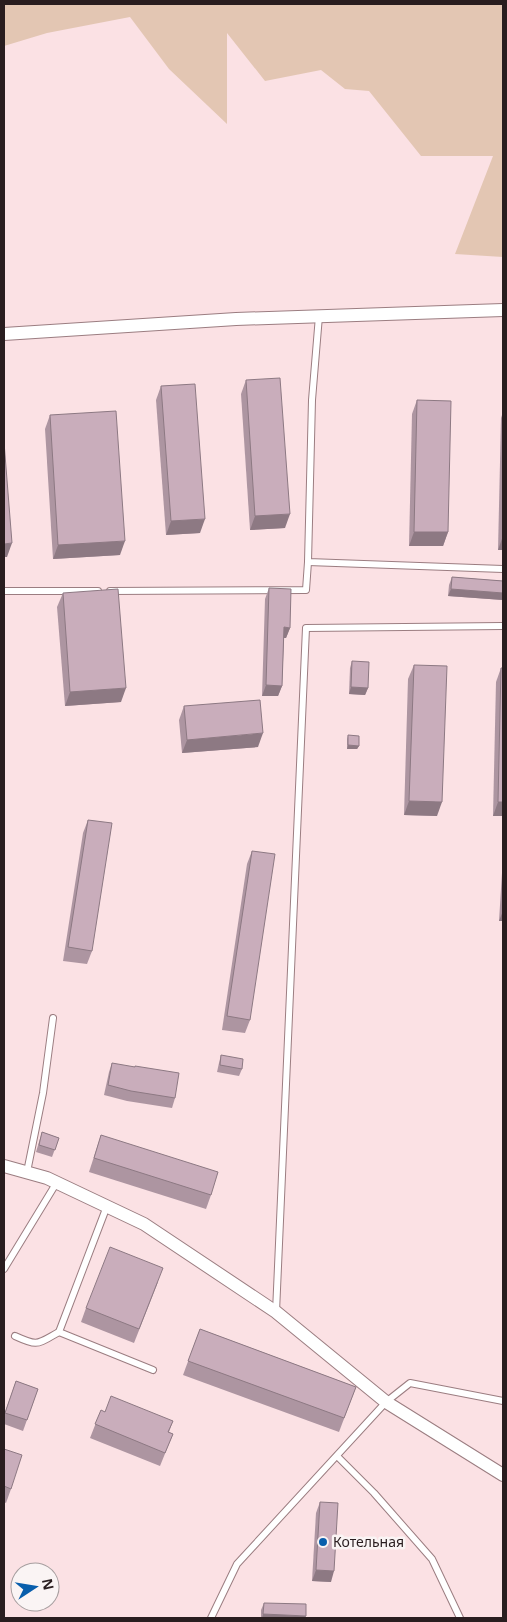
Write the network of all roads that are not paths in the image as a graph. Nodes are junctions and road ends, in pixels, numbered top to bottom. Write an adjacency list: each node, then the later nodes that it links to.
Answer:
1 (503, 310): 2 (street)
2 (319, 316): 3 (street); 4 (lane)
3 (4, 334)
4 (308, 562): 5 (lane); 6 (lane)
5 (503, 569)
6 (4, 591)
7 (503, 626): 14 (lane)
8 (53, 1018): 10 (lane)
9 (4, 1166): 10 (street)
10 (27, 1172): 11 (street)
11 (57, 1182): 12 (street); 13 (lane)
12 (107, 1206): 14 (street); 15 (lane)
13 (4, 1269)
14 (276, 1312): 19 (street)
15 (58, 1332): 16 (lane); 17 (lane)
16 (15, 1336)
17 (153, 1370)
18 (503, 1401): 19 (lane)
19 (386, 1402): 20 (lane); 21 (street)
20 (337, 1456): 22 (lane); 23 (lane)
21 (503, 1475)
22 (211, 1618)
23 (460, 1618)

